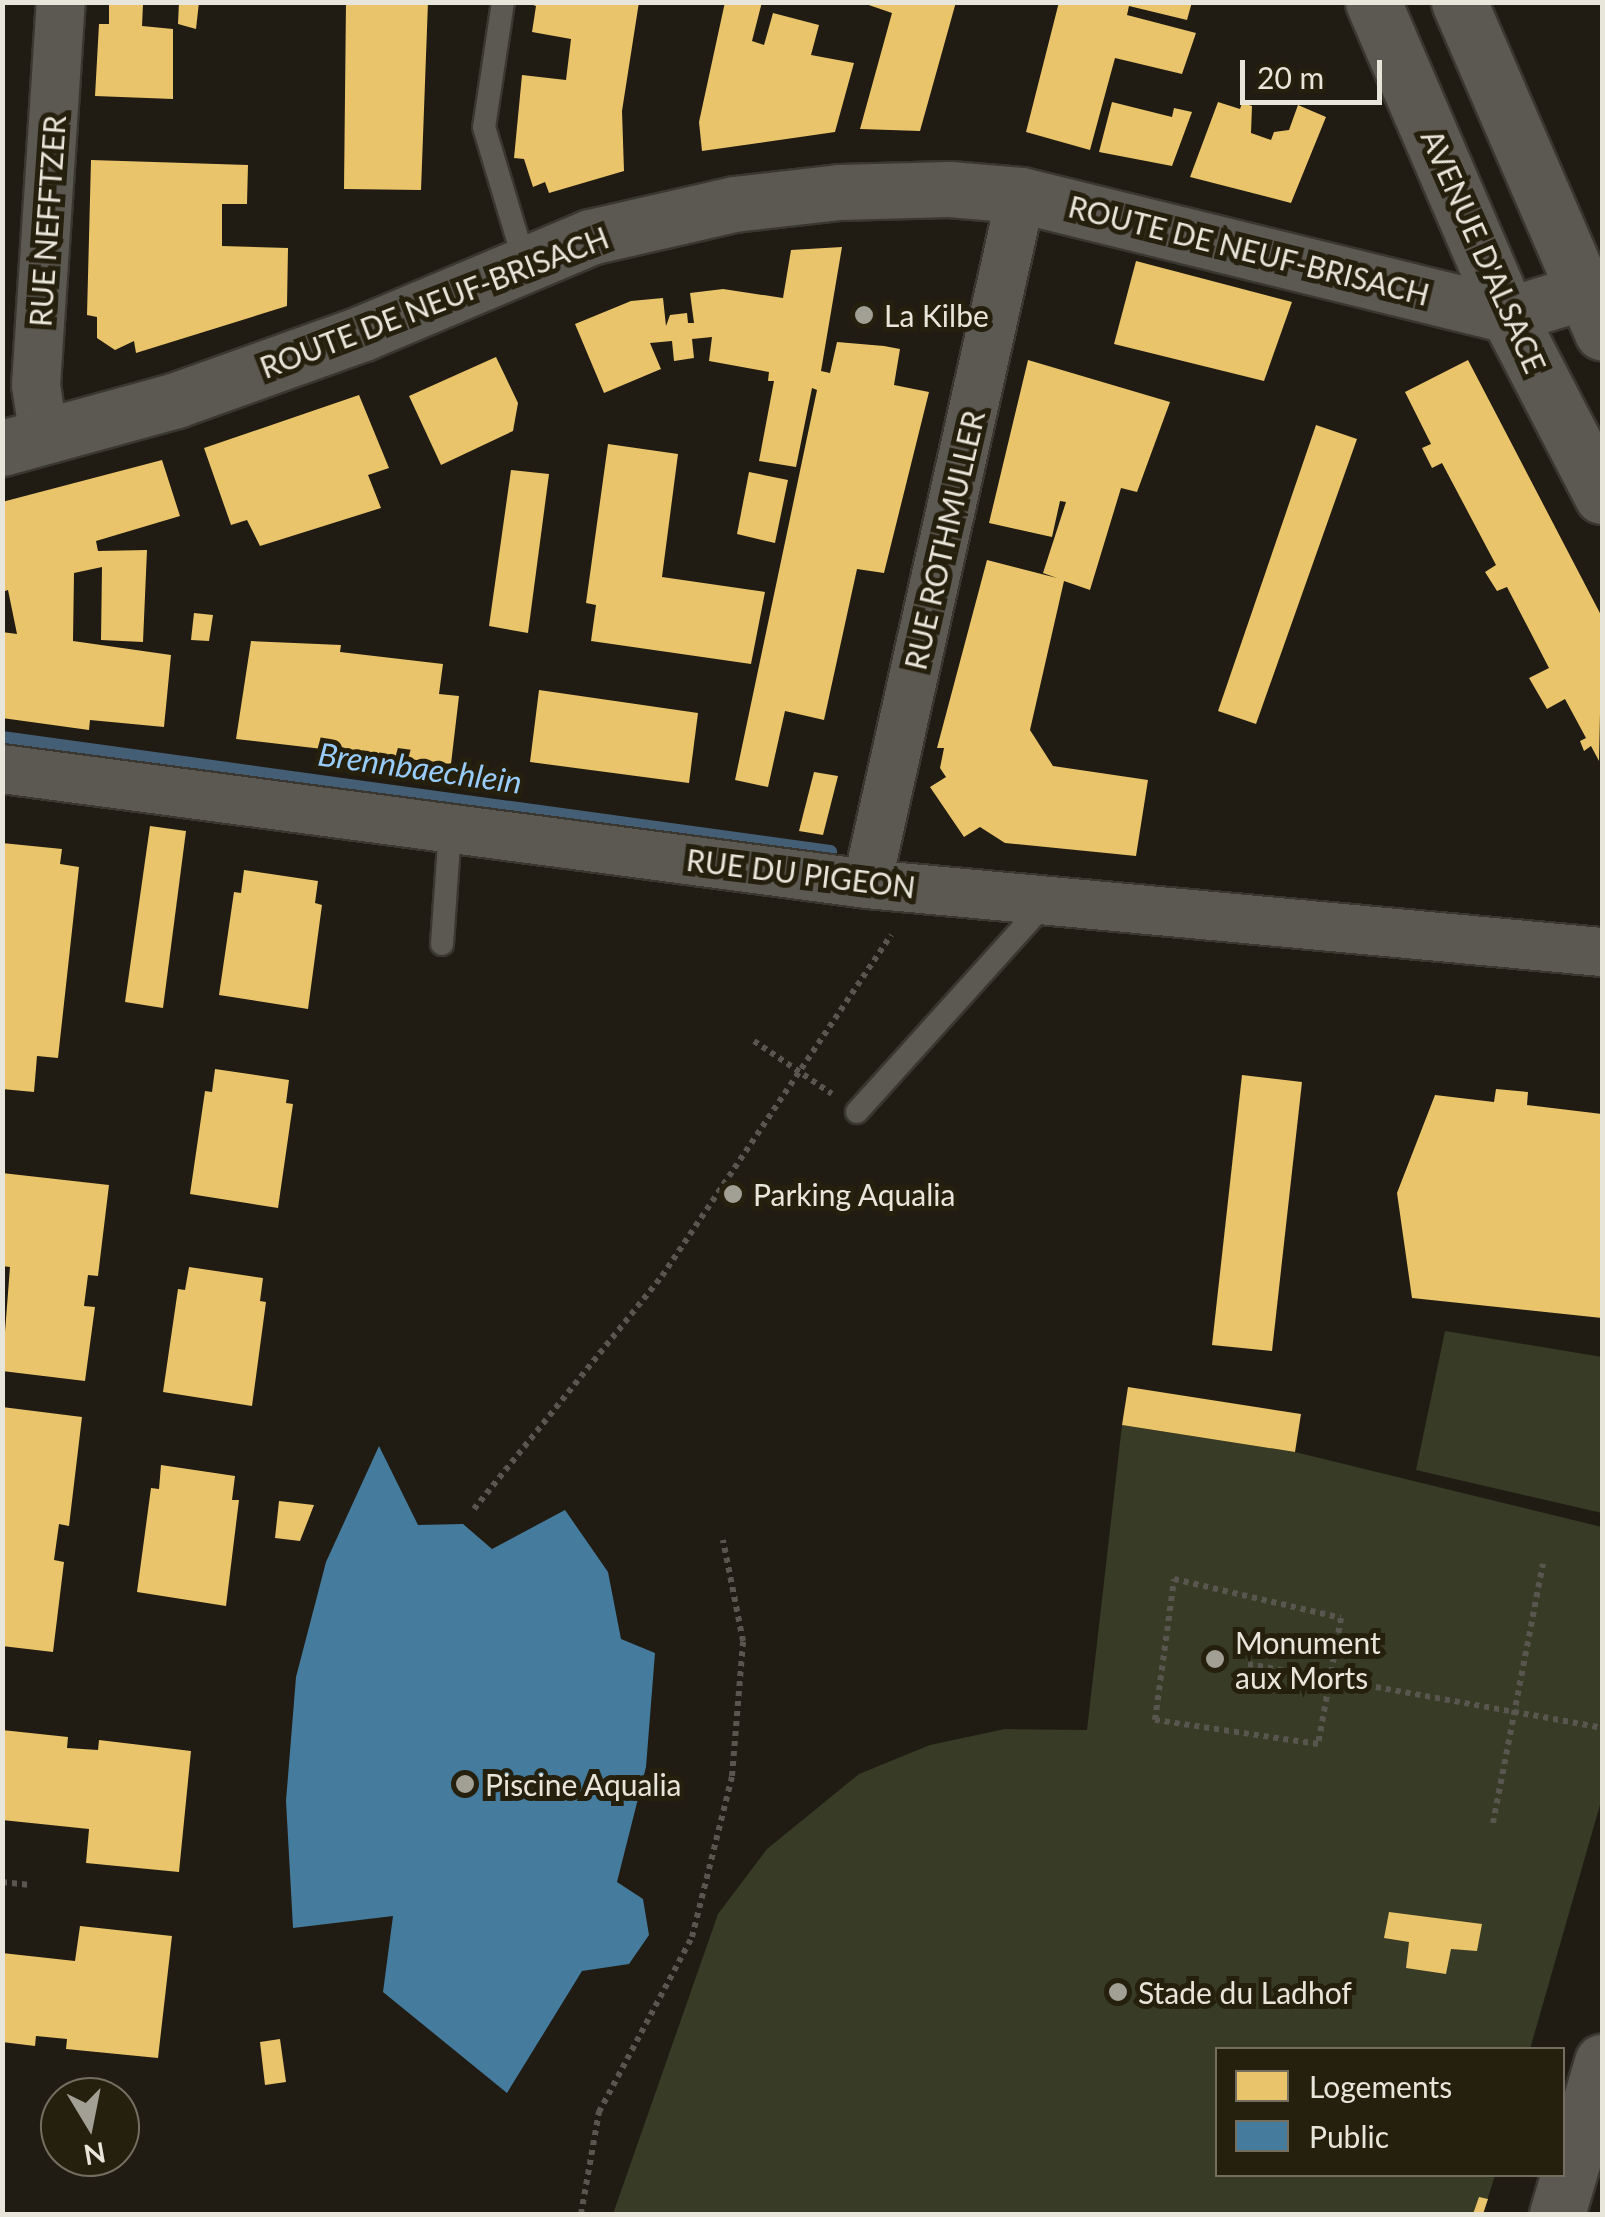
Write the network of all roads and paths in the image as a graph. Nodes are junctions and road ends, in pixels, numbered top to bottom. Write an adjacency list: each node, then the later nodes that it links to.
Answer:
1 (61, 2): 9 (street, RUE NEFFTZER)
2 (503, 2): 6 (lane)
3 (1373, 2): 8 (main road, AVENUE D'ALSACE)
4 (1458, 2): 7 (main road)
5 (1021, 196): 6 (main road, ROUTE DE NEUF-BRISACH); 8 (main road, ROUTE DE NEUF-BRISACH); 13 (street, RUE ROTHMULLER)
6 (525, 264): 9 (main road, ROUTE DE NEUF-BRISACH)
7 (1593, 286): 8 (main road)
8 (1489, 300): 10 (main road, AVENUE D'ALSACE)
9 (23, 444)
10 (1602, 496)
11 (2, 769): 12 (street, RUE DU PIGEON)
12 (450, 828): 13 (street, RUE DU PIGEON); 16 (lane)
13 (867, 884): 14 (street, RUE DU PIGEON)
14 (923, 888): 15 (street, RUE DU PIGEON); 19 (path)
15 (1047, 901): 17 (street, RUE DU PIGEON); 20 (lane)
16 (442, 944)
17 (1602, 952)
18 (754, 1041): 19 (path)
19 (798, 1071): 20 (path); 21 (path)
20 (857, 1112)
21 (474, 1509)
22 (723, 1540): 33 (path)
23 (1544, 1564): 26 (path)
24 (1248, 1664): 25 (path)
25 (1330, 1679): 25 (path); 26 (path)
26 (1513, 1713): 27 (path); 28 (path)
27 (1602, 1728)
28 (1493, 1823)
29 (2, 1882): 30 (path)
30 (30, 1885)
31 (1602, 2062): 32 (main road)
32 (1591, 2143): 34 (main road)
33 (581, 2214)
34 (1557, 2214)

